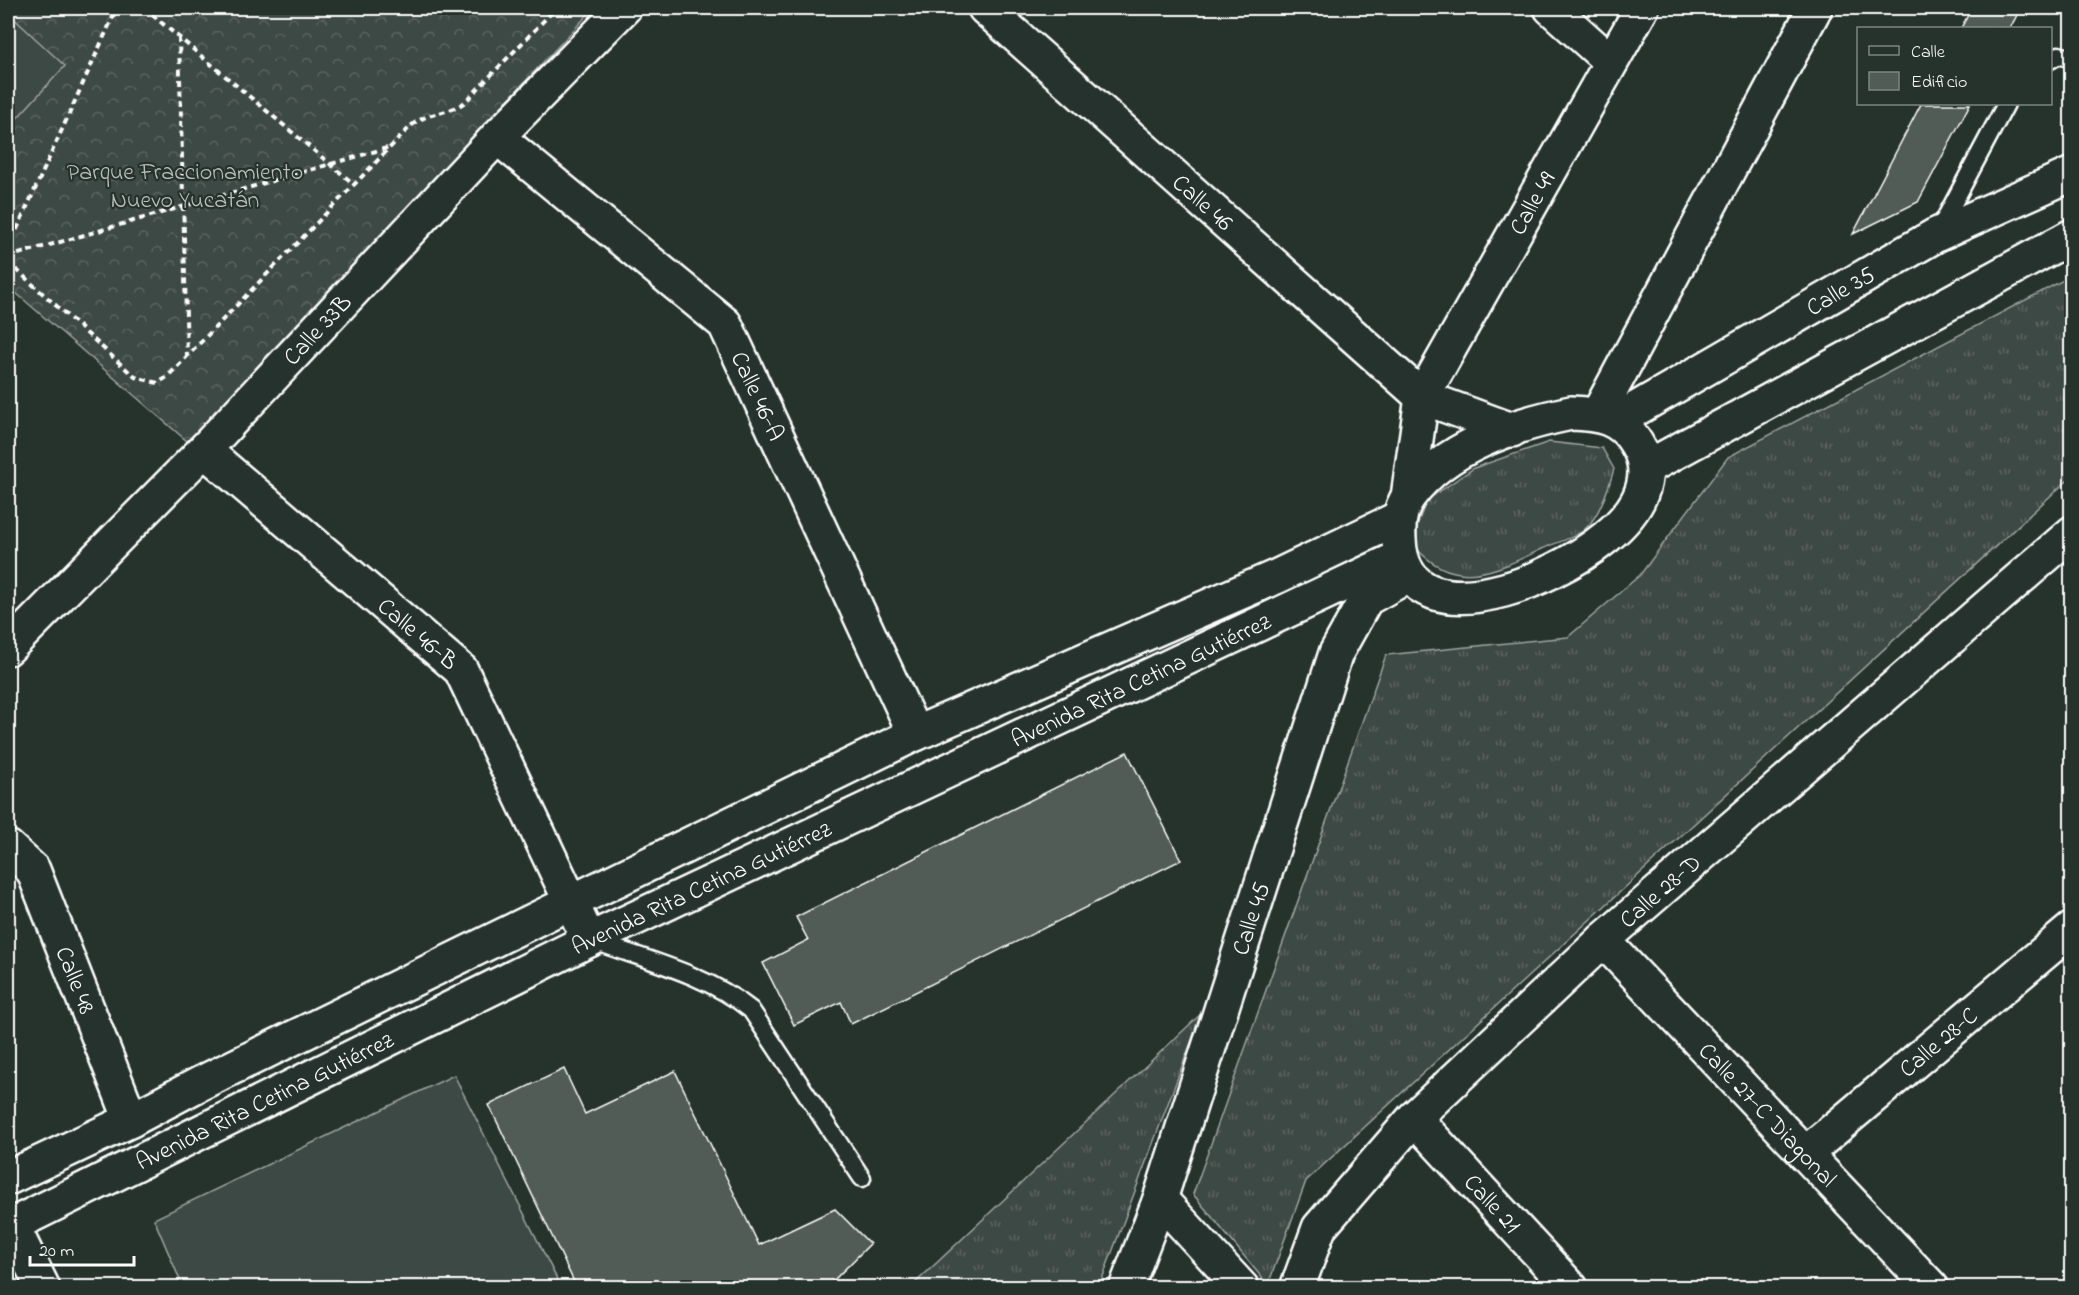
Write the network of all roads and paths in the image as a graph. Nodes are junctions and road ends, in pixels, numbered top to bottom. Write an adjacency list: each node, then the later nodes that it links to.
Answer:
1 (117, 8): 22 (path)
2 (144, 8): 9 (path)
3 (556, 8): 15 (path)
4 (624, 8): 14 (street, Calle 33B)
5 (985, 8): 26 (street, Calle 46)
6 (1551, 8): 12 (street)
7 (1642, 8): 12 (street, Calle 49)
8 (1815, 8): 27 (street)
9 (179, 37): 16 (path); 19 (path)
10 (2052, 59): 11 (lane)
11 (2072, 59)
12 (1611, 62): 26 (street, Calle 49)
13 (2005, 105): 20 (lane)
14 (497, 137): 29 (street, Calle 33B); 35 (street, Calle 46-A)
15 (391, 147): 16 (path); 18 (path)
16 (331, 165): 18 (path); 19 (path)
17 (2072, 174): 20 (street, Calle 35)
18 (355, 185): 25 (path)
19 (183, 207): 23 (path); 25 (path)
20 (1936, 235): 27 (street, Calle 35)
21 (2072, 236): 30 (street)
22 (8, 249)
23 (8, 257)
24 (8, 262): 25 (path)
25 (187, 357)
26 (1422, 397): 28 (street, Calle 46); 31 (street)
27 (1607, 417): 28 (street); 30 (street)
28 (1512, 430): 31 (street)
29 (204, 450): 34 (street, Calle 33B); 37 (street, Calle 46-B)
30 (1646, 468): 33 (street)
31 (1403, 507): 33 (street); 35 (street, Avenida Rita Cetina Gutiérrez)
32 (2072, 533): 40 (street, Calle 28-D)
33 (1405, 566): 39 (street, Avenida Rita Cetina Gutiérrez); 46 (street, Calle 45)
34 (8, 648)
35 (915, 735): 37 (street, Avenida Rita Cetina Gutiérrez)
36 (8, 847): 42 (street, Calle 48)
37 (570, 903): 39 (street, Calle 46-B); 42 (street, Avenida Rita Cetina Gutiérrez)
38 (2072, 929): 43 (street, Calle 28-C)
39 (589, 940): 45 (lane); 47 (street, Avenida Rita Cetina Gutiérrez)
40 (1603, 940): 41 (street, Calle 28-D); 43 (street, Calle 27-C Diagonal)
41 (1414, 1118): 51 (street, Calle 28-D); 52 (street, Calle 21)
42 (131, 1120): 44 (street, Avenida Rita Cetina Gutiérrez)
43 (1804, 1154): 53 (street, Calle 27-C Diagonal)
44 (8, 1178)
45 (862, 1178)
46 (1160, 1198): 49 (street, Calle 45); 50 (street)
47 (10, 1226): 48 (street)
48 (43, 1287)
49 (1126, 1287)
50 (1242, 1287)
51 (1297, 1287)
52 (1571, 1287)
53 (1932, 1287)

